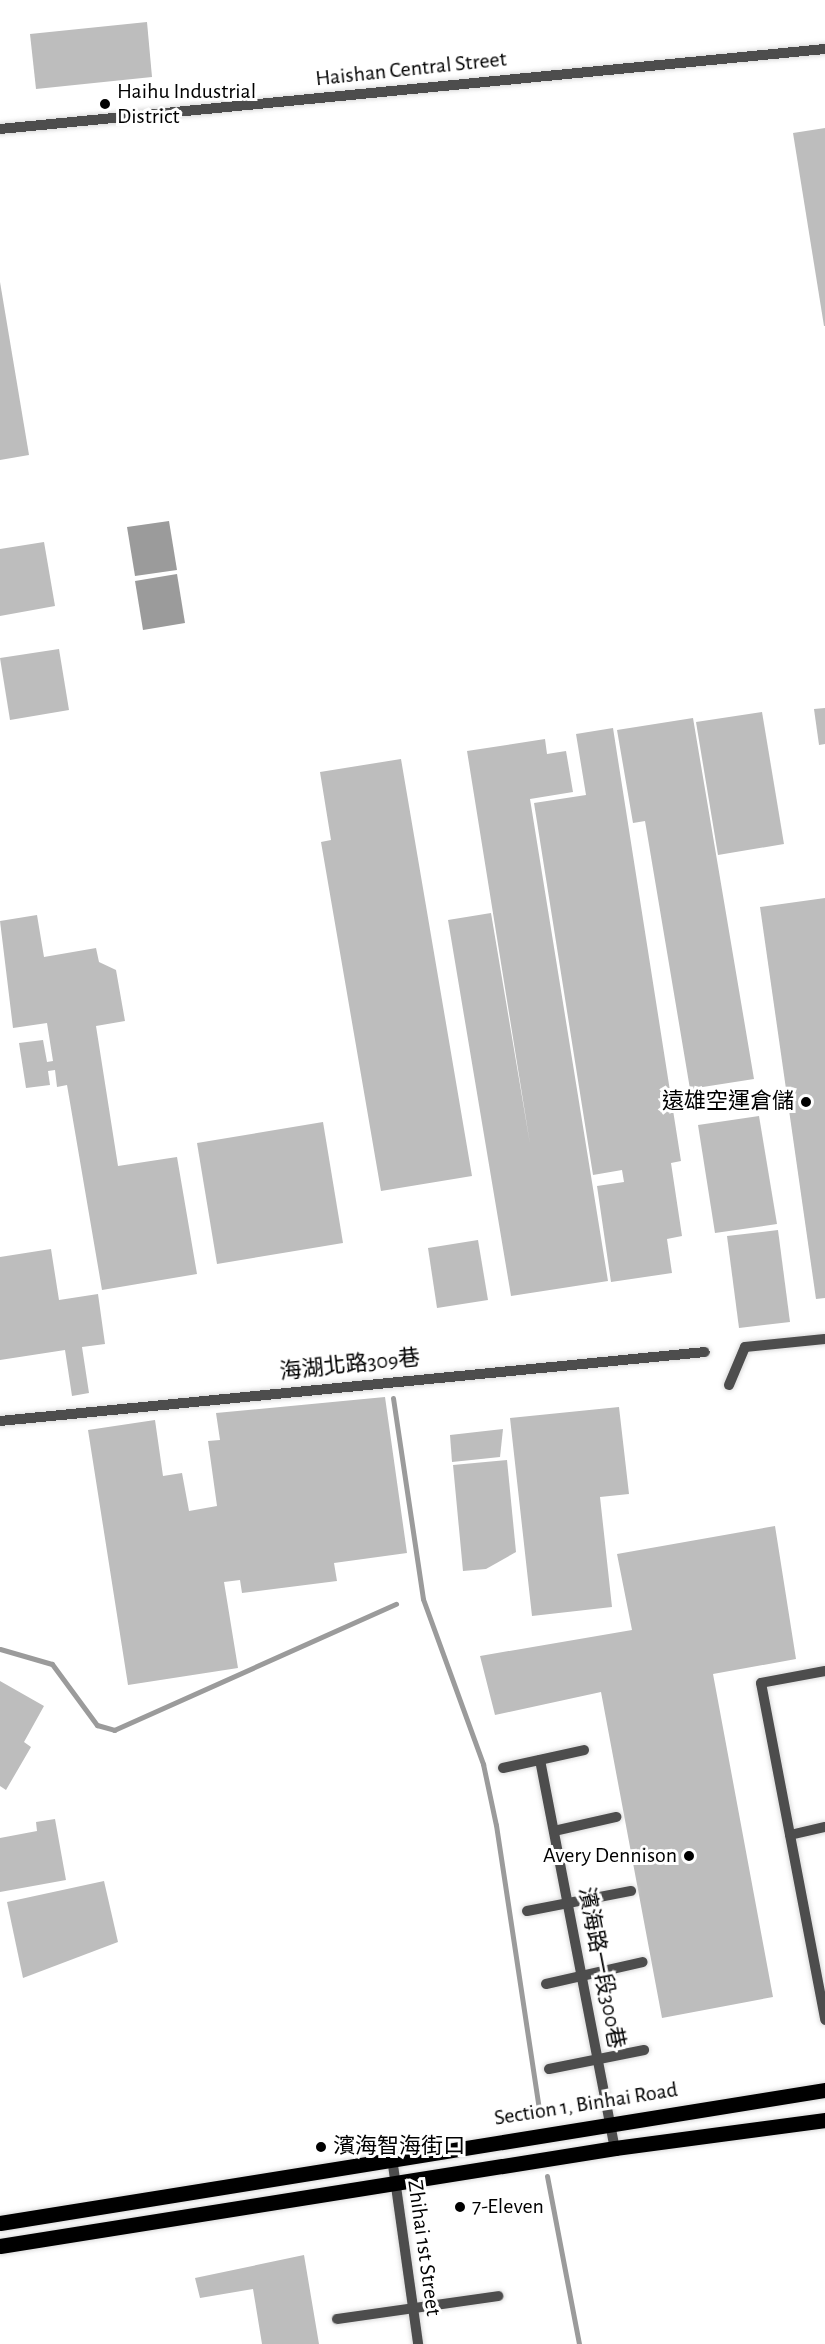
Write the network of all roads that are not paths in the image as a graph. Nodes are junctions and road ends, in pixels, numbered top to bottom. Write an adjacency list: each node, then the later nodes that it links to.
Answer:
1 (825, 49): 2 (street, Haishan Central Street)
2 (0, 129)
3 (825, 1339): 5 (street)
4 (705, 1352): 6 (street, 海湖北路309巷)
5 (729, 1385)
6 (0, 1421)
7 (825, 1671): 14 (street)
8 (584, 1750): 9 (street)
9 (540, 1760): 10 (street); 13 (street, 濱海路一段300巷)
10 (503, 1768)
11 (616, 1817): 13 (street)
12 (825, 1827): 14 (street)
13 (554, 1831): 16 (street, 濱海路一段300巷)
14 (790, 1835): 21 (street)
15 (631, 1891): 16 (street)
16 (568, 1903): 17 (street); 19 (street, 濱海路一段300巷)
17 (527, 1911)
18 (643, 1962): 19 (street)
19 (582, 1976): 20 (street); 23 (street, 濱海路一段300巷)
20 (546, 1984)
21 (825, 2020)
22 (644, 2050): 23 (street)
23 (598, 2059): 24 (street); 28 (street, 濱海路一段300巷)
24 (549, 2069)
25 (825, 2090): 26 (main road, Section 1, Binhai Road)
26 (711, 2107): 28 (main road, Section 1, Binhai Road); 29 (main road)
27 (825, 2120): 29 (main road)
28 (611, 2122): 30 (street, 濱海路一段300巷); 31 (main road, Section 1, Binhai Road)
29 (716, 2134): 30 (main road)
30 (615, 2148): 32 (main road)
31 (392, 2158): 32 (street, Zhihai 1st Street); 33 (main road, Section 1, Binhai Road)
32 (395, 2182): 35 (main road); 38 (street, Zhihai 1st Street)
33 (120, 2205): 34 (main road, Section 1, Binhai Road); 35 (main road)
34 (0, 2223)
35 (128, 2229): 36 (main road)
36 (0, 2246)
37 (498, 2296): 38 (street)
38 (413, 2308): 39 (street); 40 (street, Zhihai 1st Street)
39 (337, 2319)
40 (418, 2344)

